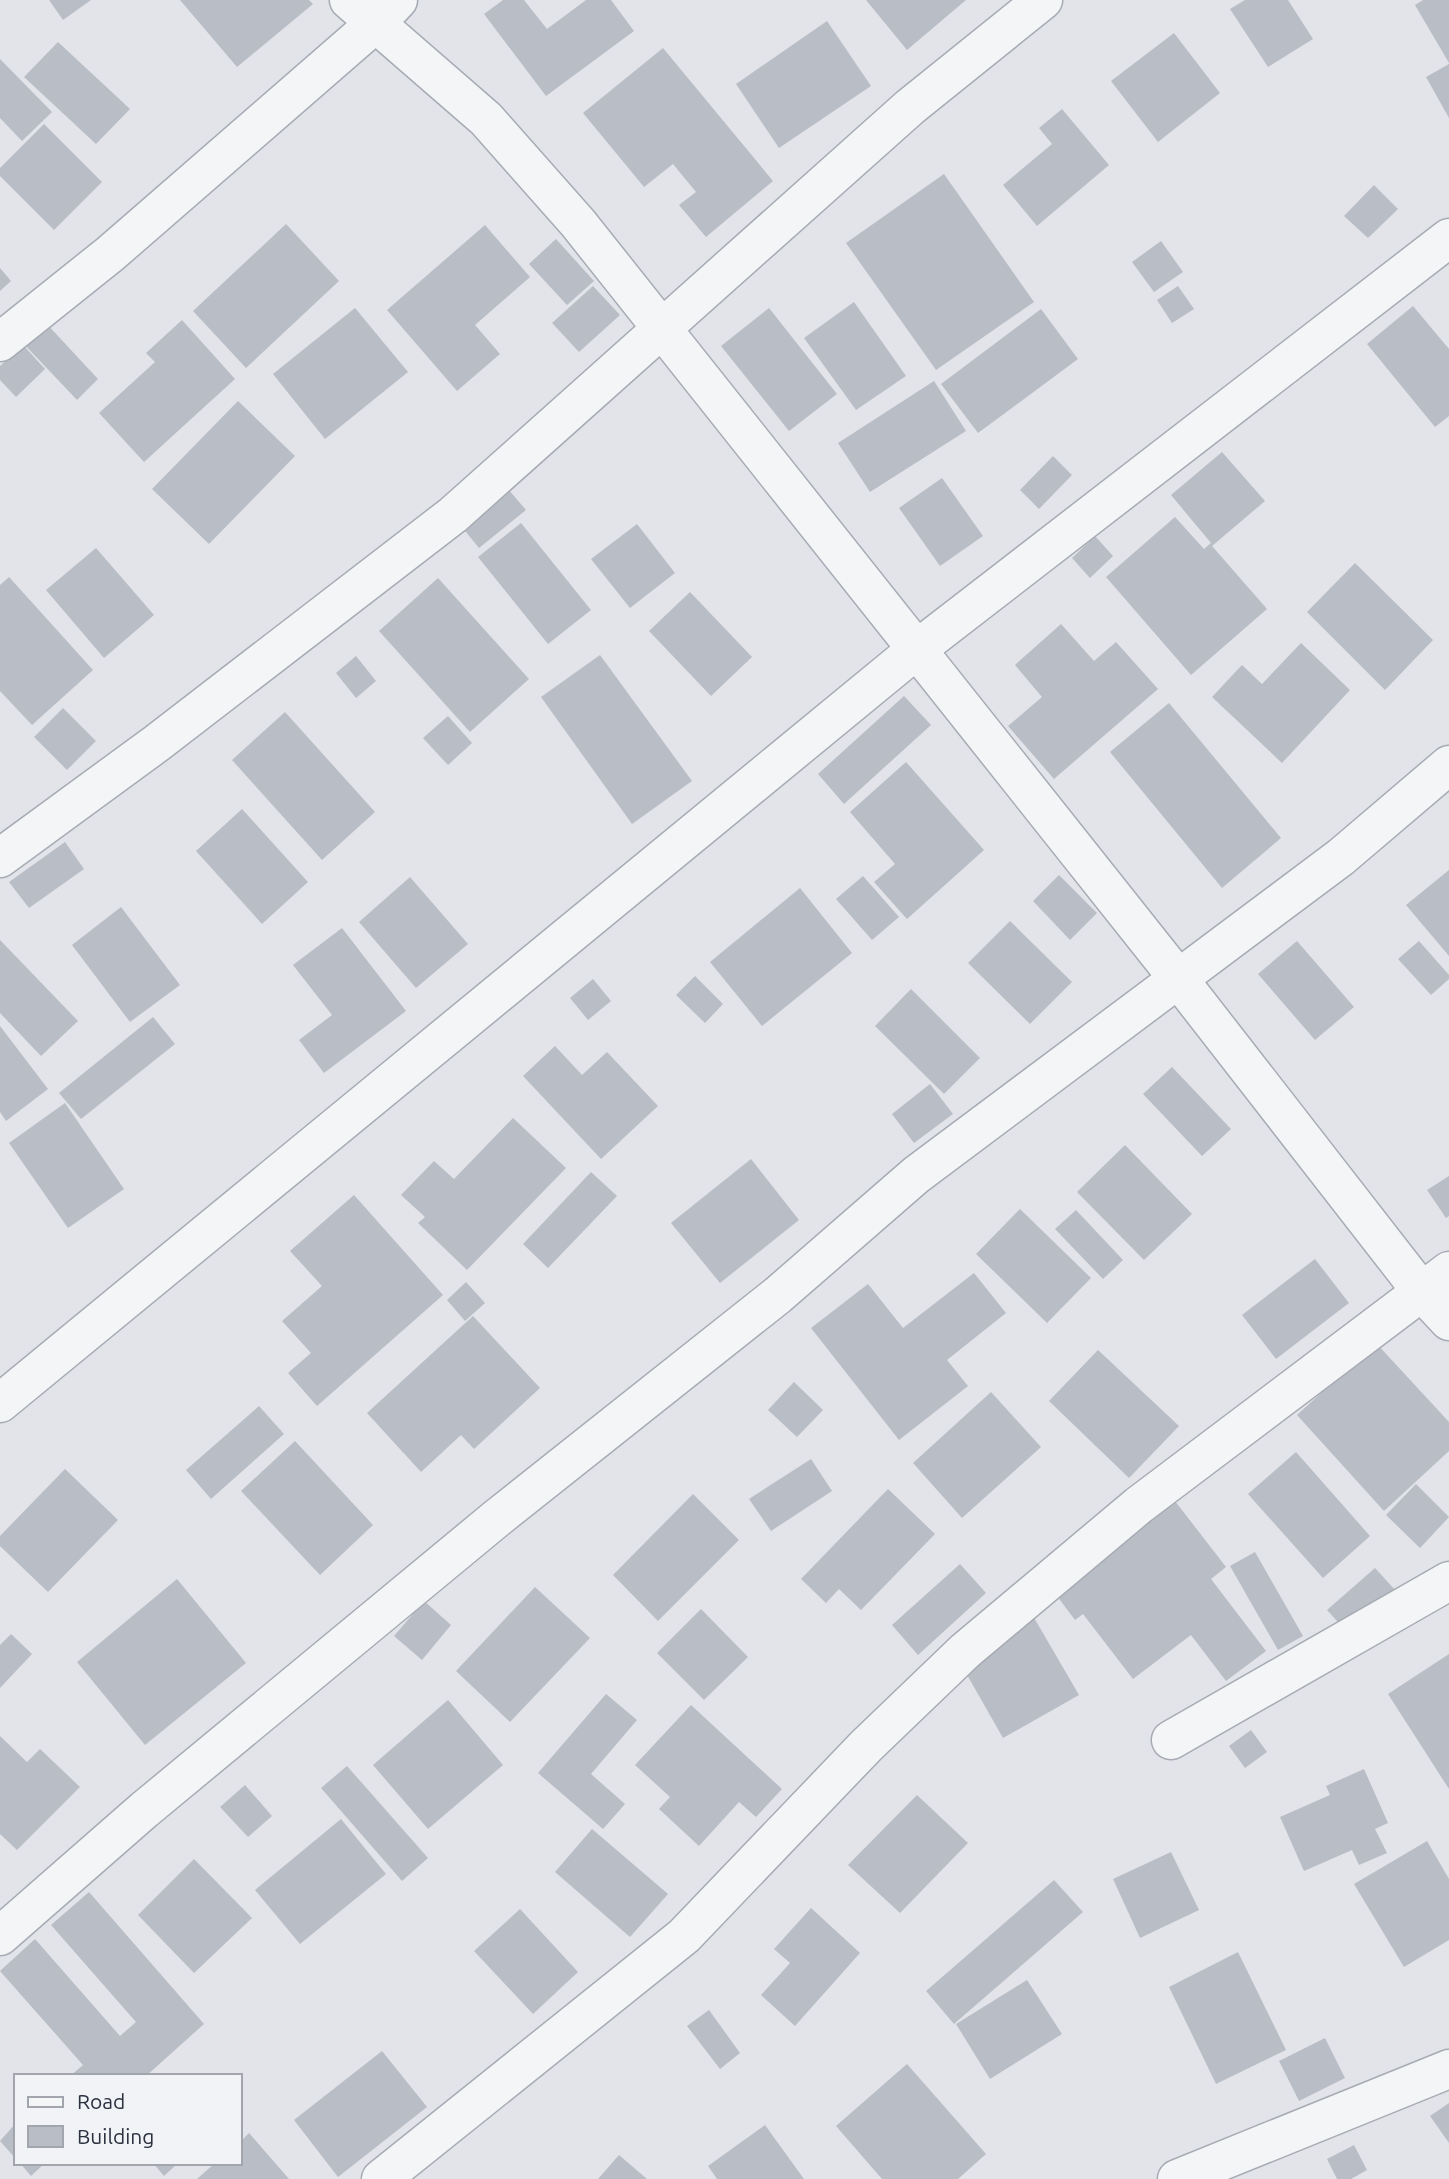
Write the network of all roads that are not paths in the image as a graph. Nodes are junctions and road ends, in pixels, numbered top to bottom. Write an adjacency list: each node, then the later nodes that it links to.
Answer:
1 (1043, 0): 4 (street)
2 (375, 7): 4 (street); 5 (street)
3 (1449, 238): 6 (street)
4 (659, 328): 6 (street); 8 (street)
5 (0, 342)
6 (916, 650): 9 (street); 12 (street)
7 (1449, 765): 9 (street)
8 (0, 858)
9 (1177, 977): 10 (street); 15 (street)
10 (1436, 1281): 11 (street); 17 (street)
11 (1449, 1321)
12 (0, 1403)
13 (1449, 1581): 14 (street)
14 (1171, 1740)
15 (0, 1936)
16 (1449, 2070): 18 (street)
17 (381, 2179)
18 (1177, 2179)

